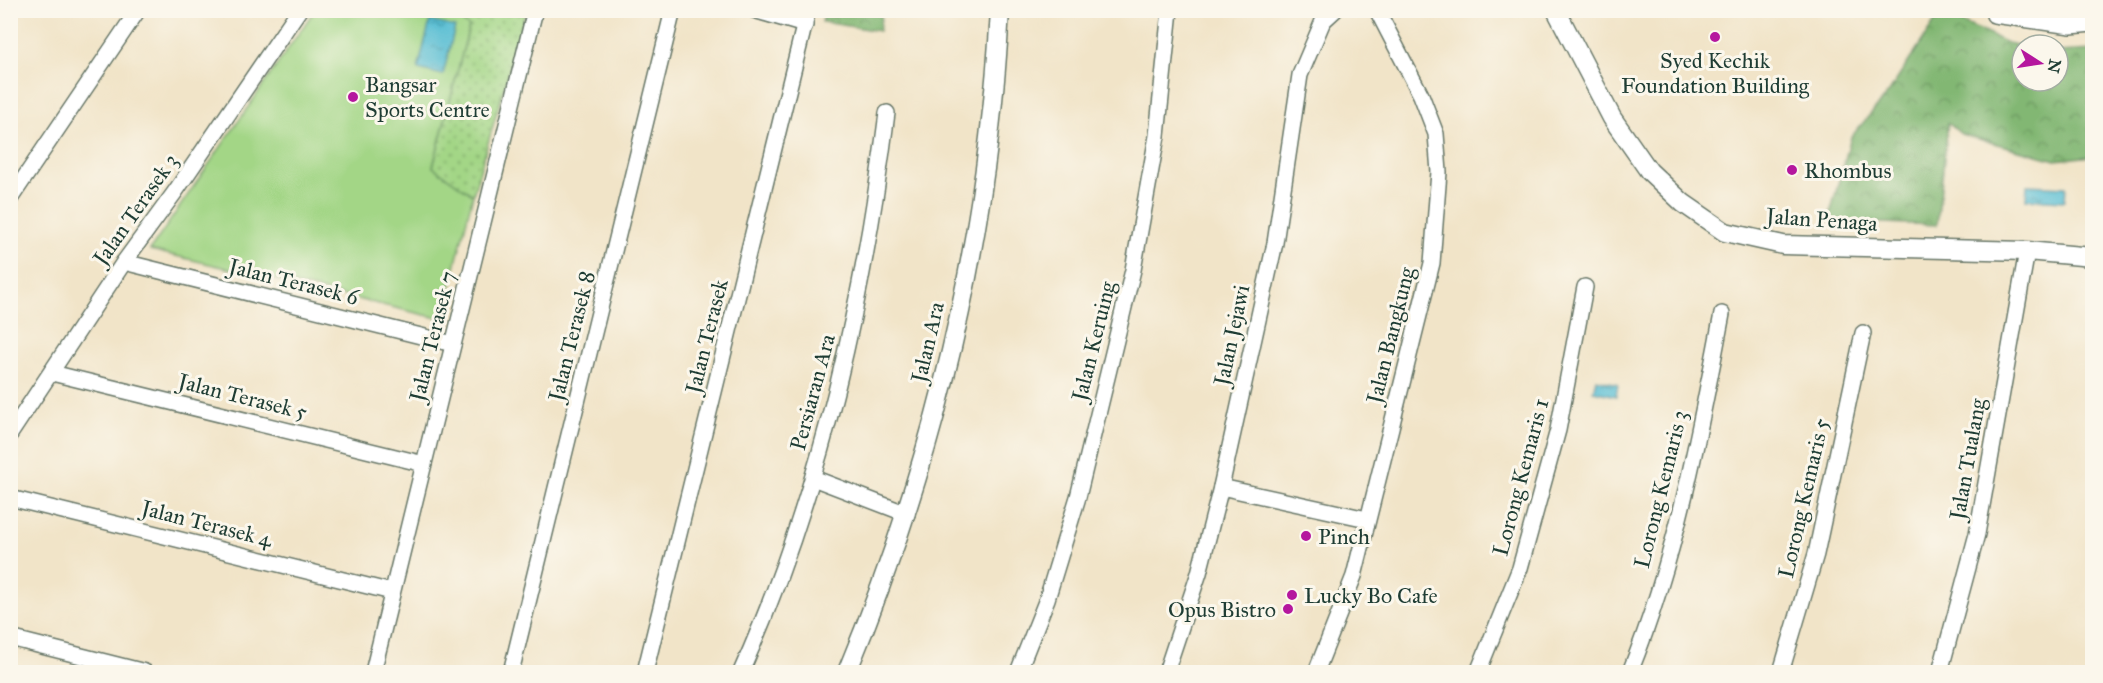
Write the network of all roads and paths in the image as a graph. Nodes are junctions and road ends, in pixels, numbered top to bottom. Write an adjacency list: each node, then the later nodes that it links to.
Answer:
1 (138, 10): 15 (street)
2 (299, 10): 18 (street, Jalan Terasek 3)
3 (535, 10): 22 (street, Jalan Terasek 7)
4 (673, 10): 37 (street, Jalan Terasek 8)
5 (754, 10): 12 (street)
6 (1000, 10): 29 (street, Jalan Ara)
7 (1170, 10): 41 (street, Jalan Keruing)
8 (1335, 10): 27 (street, Jalan Jejawi)
9 (1377, 10): 30 (street, Jalan Bangkung)
10 (1556, 10): 16 (street, Jalan Penaga)
11 (1995, 10): 13 (street)
12 (806, 18): 38 (street, Jalan Terasek)
13 (2092, 24)
14 (887, 113): 26 (street, Persiaran Ara)
15 (10, 199)
16 (2027, 251): 17 (street, Jalan Penaga); 47 (street, Jalan Tualang)
17 (2092, 256)
18 (124, 262): 22 (street, Jalan Terasek 6); 23 (street, Jalan Terasek 3)
19 (1585, 287): 44 (street, Lorong Kemaris 1)
20 (1722, 314): 45 (street, Lorong Kemaris 3)
21 (1863, 333): 46 (street, Lorong Kemaris 5)
22 (453, 344): 25 (street, Jalan Terasek 7)
23 (52, 373): 24 (street, Jalan Terasek 3); 25 (street, Jalan Terasek 5)
24 (10, 434)
25 (424, 464): 31 (street, Jalan Terasek 7)
26 (813, 478): 29 (street); 39 (street, Persiaran Ara)
27 (1221, 487): 30 (street); 42 (street, Jalan Jejawi)
28 (10, 498): 31 (street, Jalan Terasek 4)
29 (907, 514): 40 (street, Jalan Ara)
30 (1367, 519): 43 (street, Jalan Bangkung)
31 (392, 592): 36 (street, Jalan Terasek 7)
32 (10, 638): 33 (street)
33 (89, 657): 34 (street); 35 (street)
34 (85, 672)
35 (145, 672)
36 (373, 672)
37 (511, 672)
38 (645, 672)
39 (741, 672)
40 (847, 672)
41 (1018, 672)
42 (1166, 672)
43 (1316, 672)
44 (1478, 672)
45 (1630, 672)
46 (1781, 672)
47 (1940, 672)

